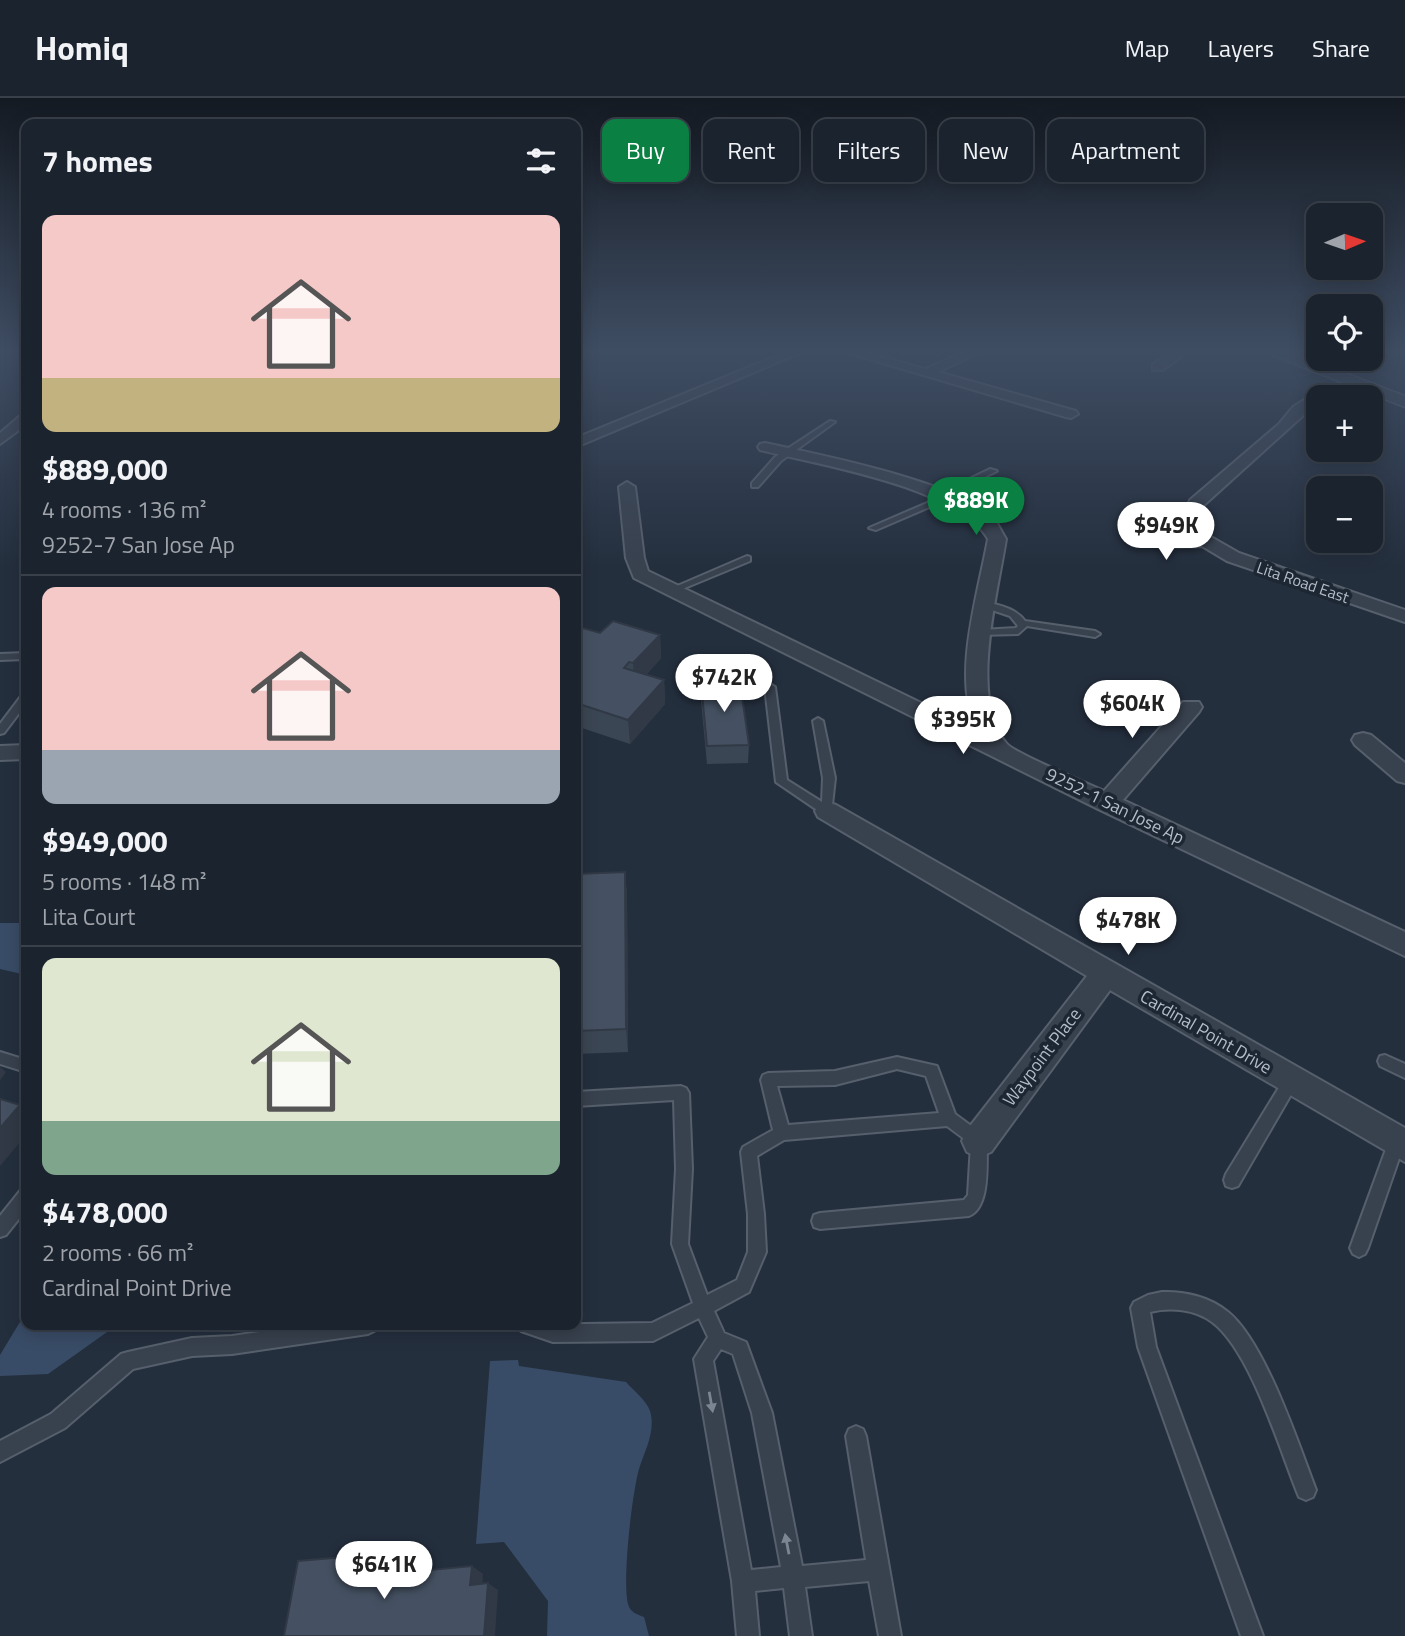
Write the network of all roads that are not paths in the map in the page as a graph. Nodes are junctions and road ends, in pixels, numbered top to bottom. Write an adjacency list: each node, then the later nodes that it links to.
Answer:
1 (19, 424): 5 (street)
2 (622, 424): 6 (street)
3 (829, 424): 8 (lane)
4 (1284, 424): 15 (street)
5 (0, 440)
6 (581, 441)
7 (765, 447): 8 (street)
8 (787, 452): 10 (lane); 12 (street)
9 (993, 471): 12 (lane)
10 (755, 485)
11 (627, 488): 17 (street, 9252-1 San Jose Ap)
12 (941, 497): 13 (lane); 18 (street)
13 (873, 528)
14 (1136, 535): 15 (street)
15 (1205, 541): 19 (street, Lita Road East)
16 (747, 559): 17 (lane)
17 (672, 590): 31 (street, 9252-1 San Jose Ap)
18 (986, 605): 20 (lane); 21 (street)
19 (1405, 616)
20 (1023, 623): 21 (lane); 22 (lane)
21 (981, 633): 31 (street)
22 (1096, 634)
23 (21, 656): 24 (lane)
24 (0, 657)
25 (771, 687): 36 (lane)
26 (21, 704): 29 (lane)
27 (1191, 707): 35 (street)
28 (818, 721): 36 (lane)
29 (0, 731)
30 (1363, 740): 34 (street)
31 (998, 749): 35 (street, 9252-1 San Jose Ap)
32 (21, 752): 33 (street)
33 (0, 753)
34 (1405, 775)
35 (1107, 803): 37 (street, 9252-1 San Jose Ap)
36 (827, 811): 38 (street, Cardinal Point Drive)
37 (1405, 945)
38 (1106, 973): 43 (street, Cardinal Point Drive); 47 (street, Waypoint Place)
39 (0, 1058): 41 (lane)
40 (1385, 1061): 42 (lane)
41 (21, 1064)
42 (1405, 1071)
43 (1291, 1081): 48 (street, Cardinal Point Drive); 49 (lane)
44 (581, 1099): 54 (lane)
45 (948, 1119): 46 (lane); 46 (lane); 47 (lane)
46 (782, 1133): 54 (lane)
47 (978, 1141): 51 (lane)
48 (1401, 1144): 53 (lane)
49 (1232, 1180)
50 (21, 1203): 52 (lane)
51 (820, 1221)
52 (0, 1229)
53 (1359, 1248)
54 (703, 1307): 56 (lane); 57 (lane)
55 (327, 1330): 59 (lane)
56 (541, 1330)
57 (718, 1339): 62 (lane, one-way to 57); 63 (lane, one-way to 63)
58 (856, 1436): 61 (lane)
59 (0, 1452)
60 (1306, 1490): 67 (lane)
61 (878, 1570): 62 (lane); 66 (lane)
62 (793, 1576): 63 (lane); 65 (lane)
63 (743, 1581): 64 (lane)
64 (748, 1636)
65 (801, 1636)
66 (890, 1636)
67 (1252, 1636)

